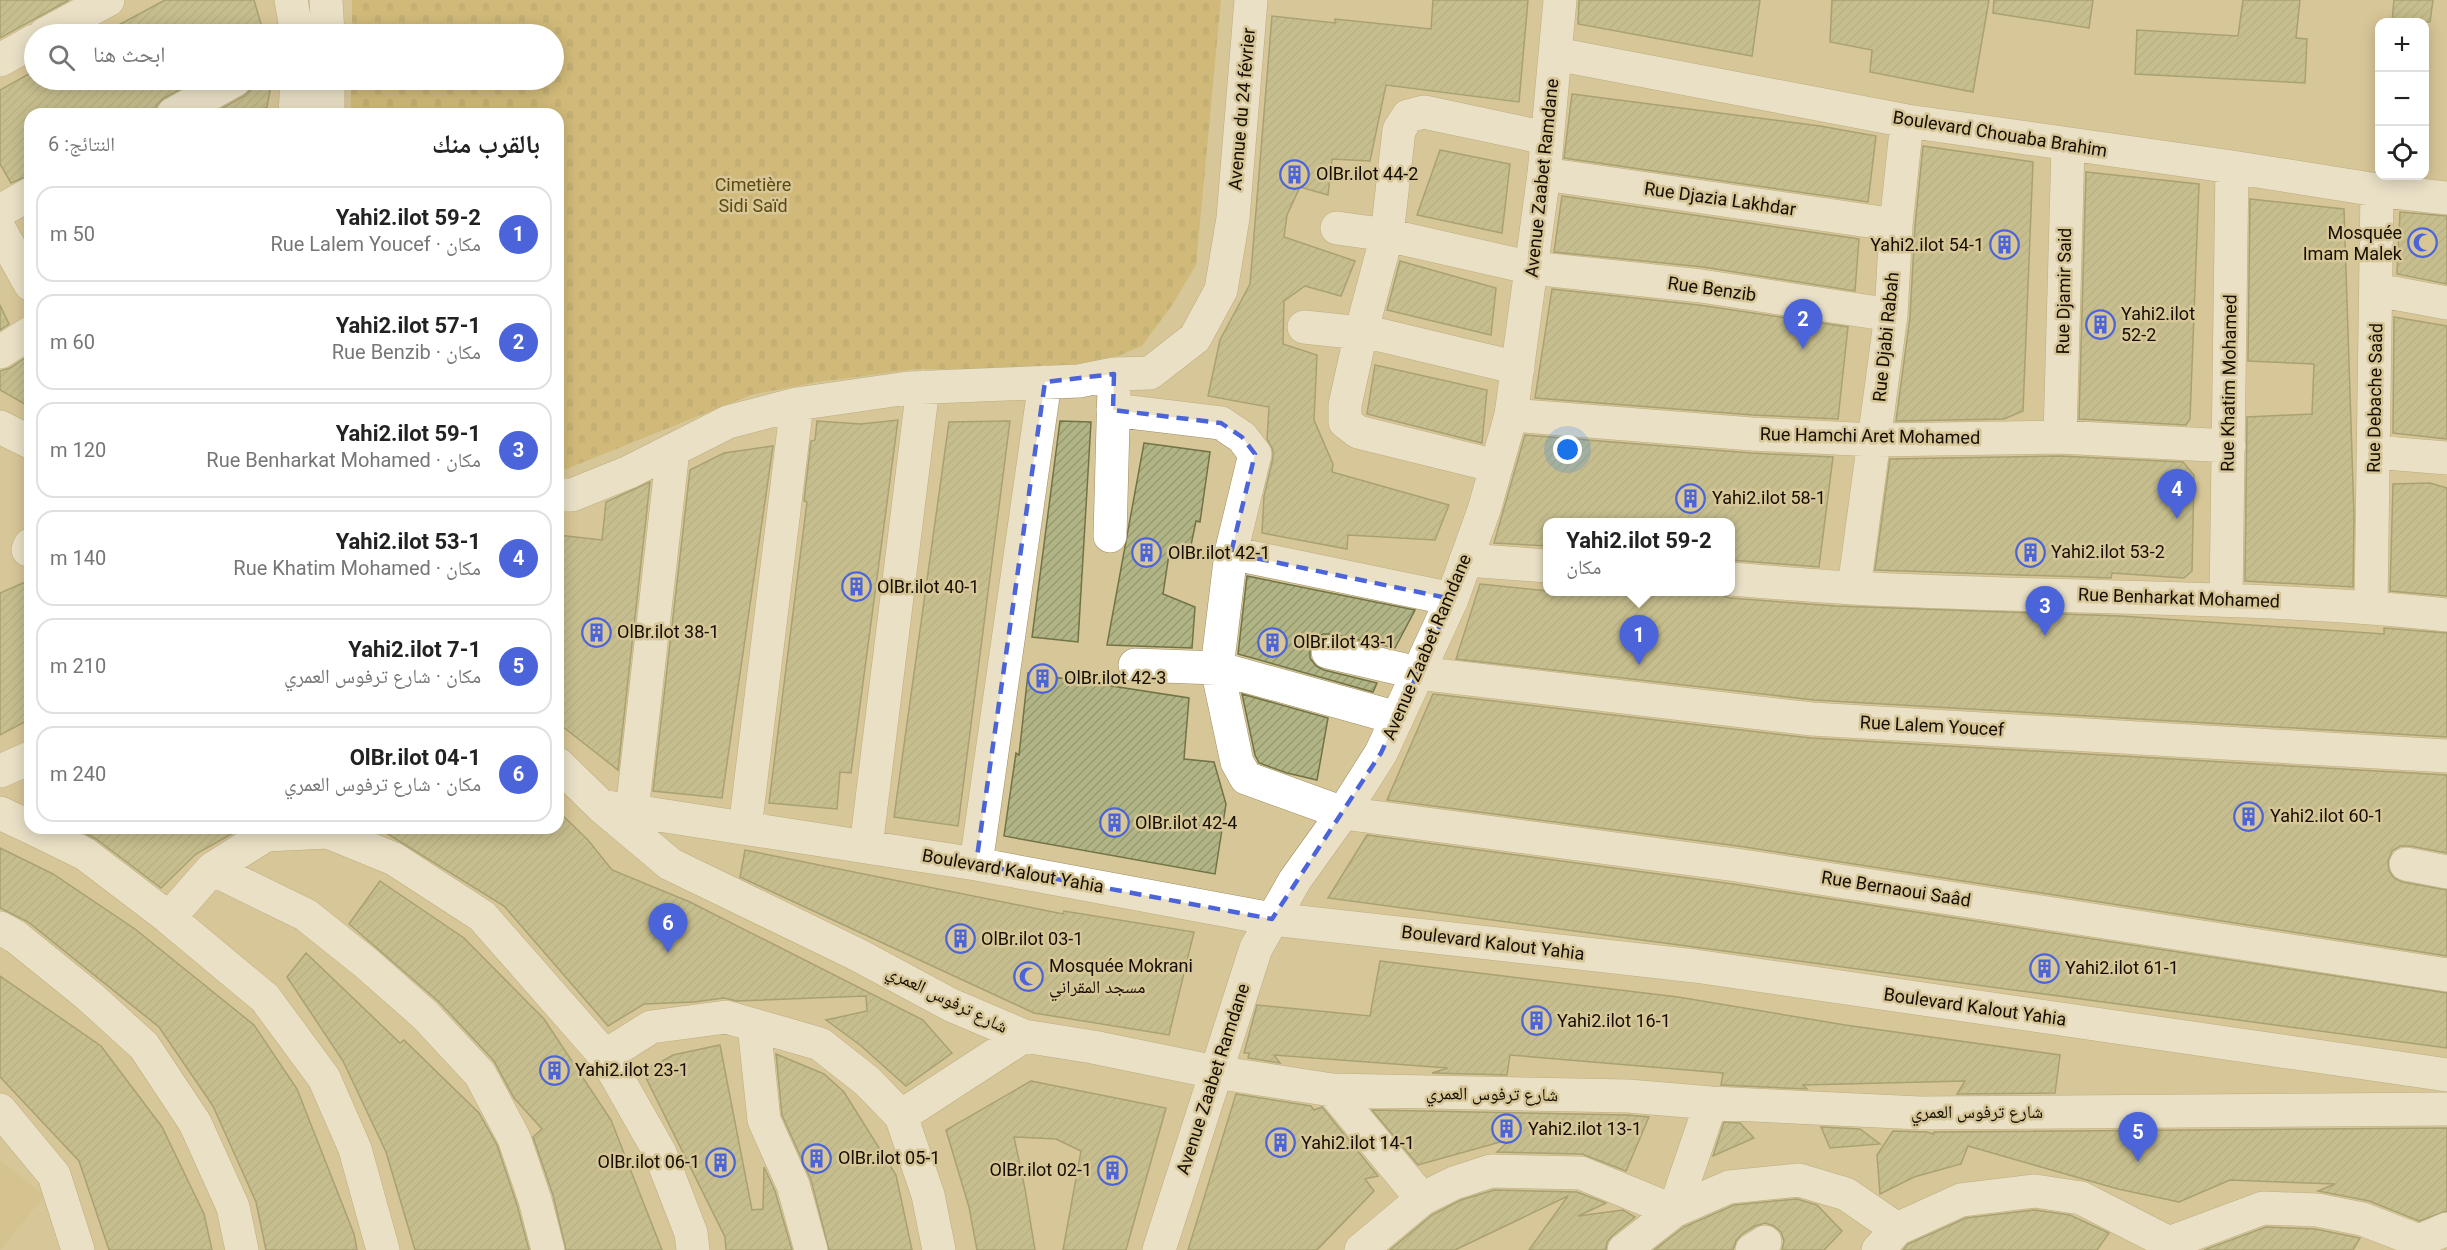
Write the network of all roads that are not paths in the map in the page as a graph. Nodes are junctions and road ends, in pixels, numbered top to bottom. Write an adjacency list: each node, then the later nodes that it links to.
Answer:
1 (108, 0): 6 (street)
2 (291, 0): 7 (street)
3 (326, 0): 8 (street)
4 (1251, 0): 41 (street, Avenue du 24 février)
5 (1560, 0): 10 (street, Avenue Zaabet Ramdane)
6 (64, 24)
7 (295, 24)
8 (327, 24)
9 (24, 46): 11 (street)
10 (1556, 54): 18 (street, Boulevard Chouaba Brahim); 19 (street, Avenue Zaabet Ramdane)
11 (0, 60)
12 (217, 90): 15 (street)
13 (296, 90): 16 (street)
14 (328, 90): 17 (street)
15 (184, 108)
16 (295, 108)
17 (328, 108)
18 (1907, 121): 20 (street, Boulevard Chouaba Brahim); 27 (street, Rue Djabi Rabah)
19 (1546, 138): 22 (street, Avenue Zaabet Ramdane); 30 (street)
20 (2068, 145): 21 (street, Boulevard Chouaba Brahim); 48 (street, Rue Djamir Said)
21 (2232, 167): 23 (street, Boulevard Chouaba Brahim); 51 (street, Rue Khatim Mohamed)
22 (1544, 174): 27 (street, Rue Djazia Lakhdar); 31 (street, Avenue Zaabet Ramdane)
23 (2377, 190): 25 (street, Boulevard Chouaba Brahim); 33 (street, Rue Debache Saâd)
24 (24, 197): 26 (street)
25 (2447, 198)
26 (0, 211)
27 (1896, 225): 35 (street, Rue Djabi Rabah)
28 (1337, 228): 30 (street, Rue Benzib)
29 (0, 230): 32 (street)
30 (1387, 235): 31 (street, Rue Benzib); 37 (street)
31 (1532, 268): 35 (street, Rue Benzib); 40 (street, Avenue Zaabet Ramdane)
32 (24, 273)
33 (2377, 290): 34 (street); 53 (street, Rue Debache Saâd)
34 (2447, 303)
35 (1891, 315): 50 (street, Rue Djabi Rabah)
36 (1304, 327): 37 (street)
37 (1361, 333): 40 (street); 55 (street)
38 (24, 337): 39 (street)
39 (0, 352)
40 (1518, 368): 46 (street, Avenue Zaabet Ramdane)
41 (1114, 374): 42 (street, Avenue du 24 février); 45 (street)
42 (1045, 382): 43 (street, Avenue du 24 février); 85 (street)
43 (923, 387): 44 (street, Avenue du 24 février); 84 (street)
44 (797, 404): 52 (street, Avenue du 24 février); 80 (street)
45 (1113, 410): 57 (street); 58 (street, Rue Bernaoui Saâd)
46 (1511, 415): 50 (street, Rue Hamchi Aret Mohamed); 55 (street, Avenue Zaabet Ramdane)
47 (0, 427): 49 (street)
48 (2060, 437): 50 (street, Rue Hamchi Aret Mohamed); 51 (street, Rue Hamchi Aret Mohamed)
49 (24, 439)
50 (1875, 440): 62 (street, Rue Djabi Rabah)
51 (2229, 446): 64 (street, Rue Khatim Mohamed)
52 (673, 450): 56 (street, Avenue du 24 février); 76 (street)
53 (2374, 452): 54 (street); 65 (street, Rue Debache Saâd)
54 (2447, 458)
55 (1496, 466): 59 (street, Avenue Zaabet Ramdane)
56 (564, 495)
57 (1110, 536)
58 (1232, 553): 63 (street); 69 (street, Rue Bernaoui Saâd)
59 (1466, 560): 60 (street); 63 (street, Avenue Zaabet Ramdane)
60 (1543, 566)
61 (1735, 579): 62 (street, Rue Benharkat Mohamed)
62 (1854, 588): 64 (street, Rue Benharkat Mohamed)
63 (1452, 599): 70 (street, Avenue Zaabet Ramdane)
64 (2226, 599): 65 (street, Rue Benharkat Mohamed)
65 (2371, 607): 66 (street, Rue Benharkat Mohamed)
66 (2447, 615)
67 (1328, 652): 70 (street, Rue Lalem Youcef)
68 (1135, 665): 69 (street)
69 (1217, 668): 71 (street); 78 (street, Rue Bernaoui Saâd)
70 (1418, 673): 71 (street, Avenue Zaabet Ramdane); 72 (street, Rue Lalem Youcef)
71 (1397, 718): 78 (street, Avenue Zaabet Ramdane)
72 (2447, 756)
73 (24, 761): 75 (street)
74 (564, 769): 76 (street)
75 (0, 771)
76 (617, 809): 80 (street, Boulevard Kalout Yahia); 94 (street, شارع ترفوس العمري)
77 (0, 813): 79 (street)
78 (1343, 813): 90 (street, Avenue Zaabet Ramdane); 92 (street, Rue Bernaoui Saâd)
79 (24, 825)
80 (745, 828): 84 (street, Boulevard Kalout Yahia)
81 (43, 834): 89 (street)
82 (287, 834): 87 (street)
83 (333, 834): 95 (street)
84 (866, 847): 85 (street, Boulevard Kalout Yahia)
85 (976, 864): 90 (street, Boulevard Kalout Yahia)
86 (2406, 864): 88 (street)
87 (212, 869): 89 (street); 111 (street)
88 (2447, 872)
89 (169, 918): 110 (street)
90 (1272, 919): 96 (street, Avenue Zaabet Ramdane); 97 (street, Boulevard Kalout Yahia)
91 (0, 928): 109 (street)
92 (2447, 975)
93 (754, 1025): 95 (street); 102 (street); 113 (street)
94 (1024, 1036): 96 (street, شارع ترفوس العمري); 102 (street)
95 (605, 1056): 112 (street)
96 (1215, 1071): 98 (street, شارع ترفوس العمري); 115 (street, Avenue Zaabet Ramdane)
97 (2447, 1075)
98 (1332, 1090): 99 (street, شارع ترفوس العمري); 103 (street)
99 (1711, 1103): 100 (street, شارع ترفوس العمري); 104 (street)
100 (2447, 1109)
101 (0, 1110): 108 (street)
102 (901, 1116): 114 (street)
103 (1422, 1199): 104 (street); 116 (street)
104 (1674, 1211): 105 (street); 117 (street)
105 (1888, 1239): 107 (street)
106 (2426, 1240): 107 (street)
107 (2166, 1246)
108 (78, 1250)
109 (242, 1250)
110 (383, 1250)
111 (548, 1250)
112 (693, 1250)
113 (811, 1250)
114 (939, 1250)
115 (1159, 1250)
116 (1361, 1250)
117 (1624, 1250)

